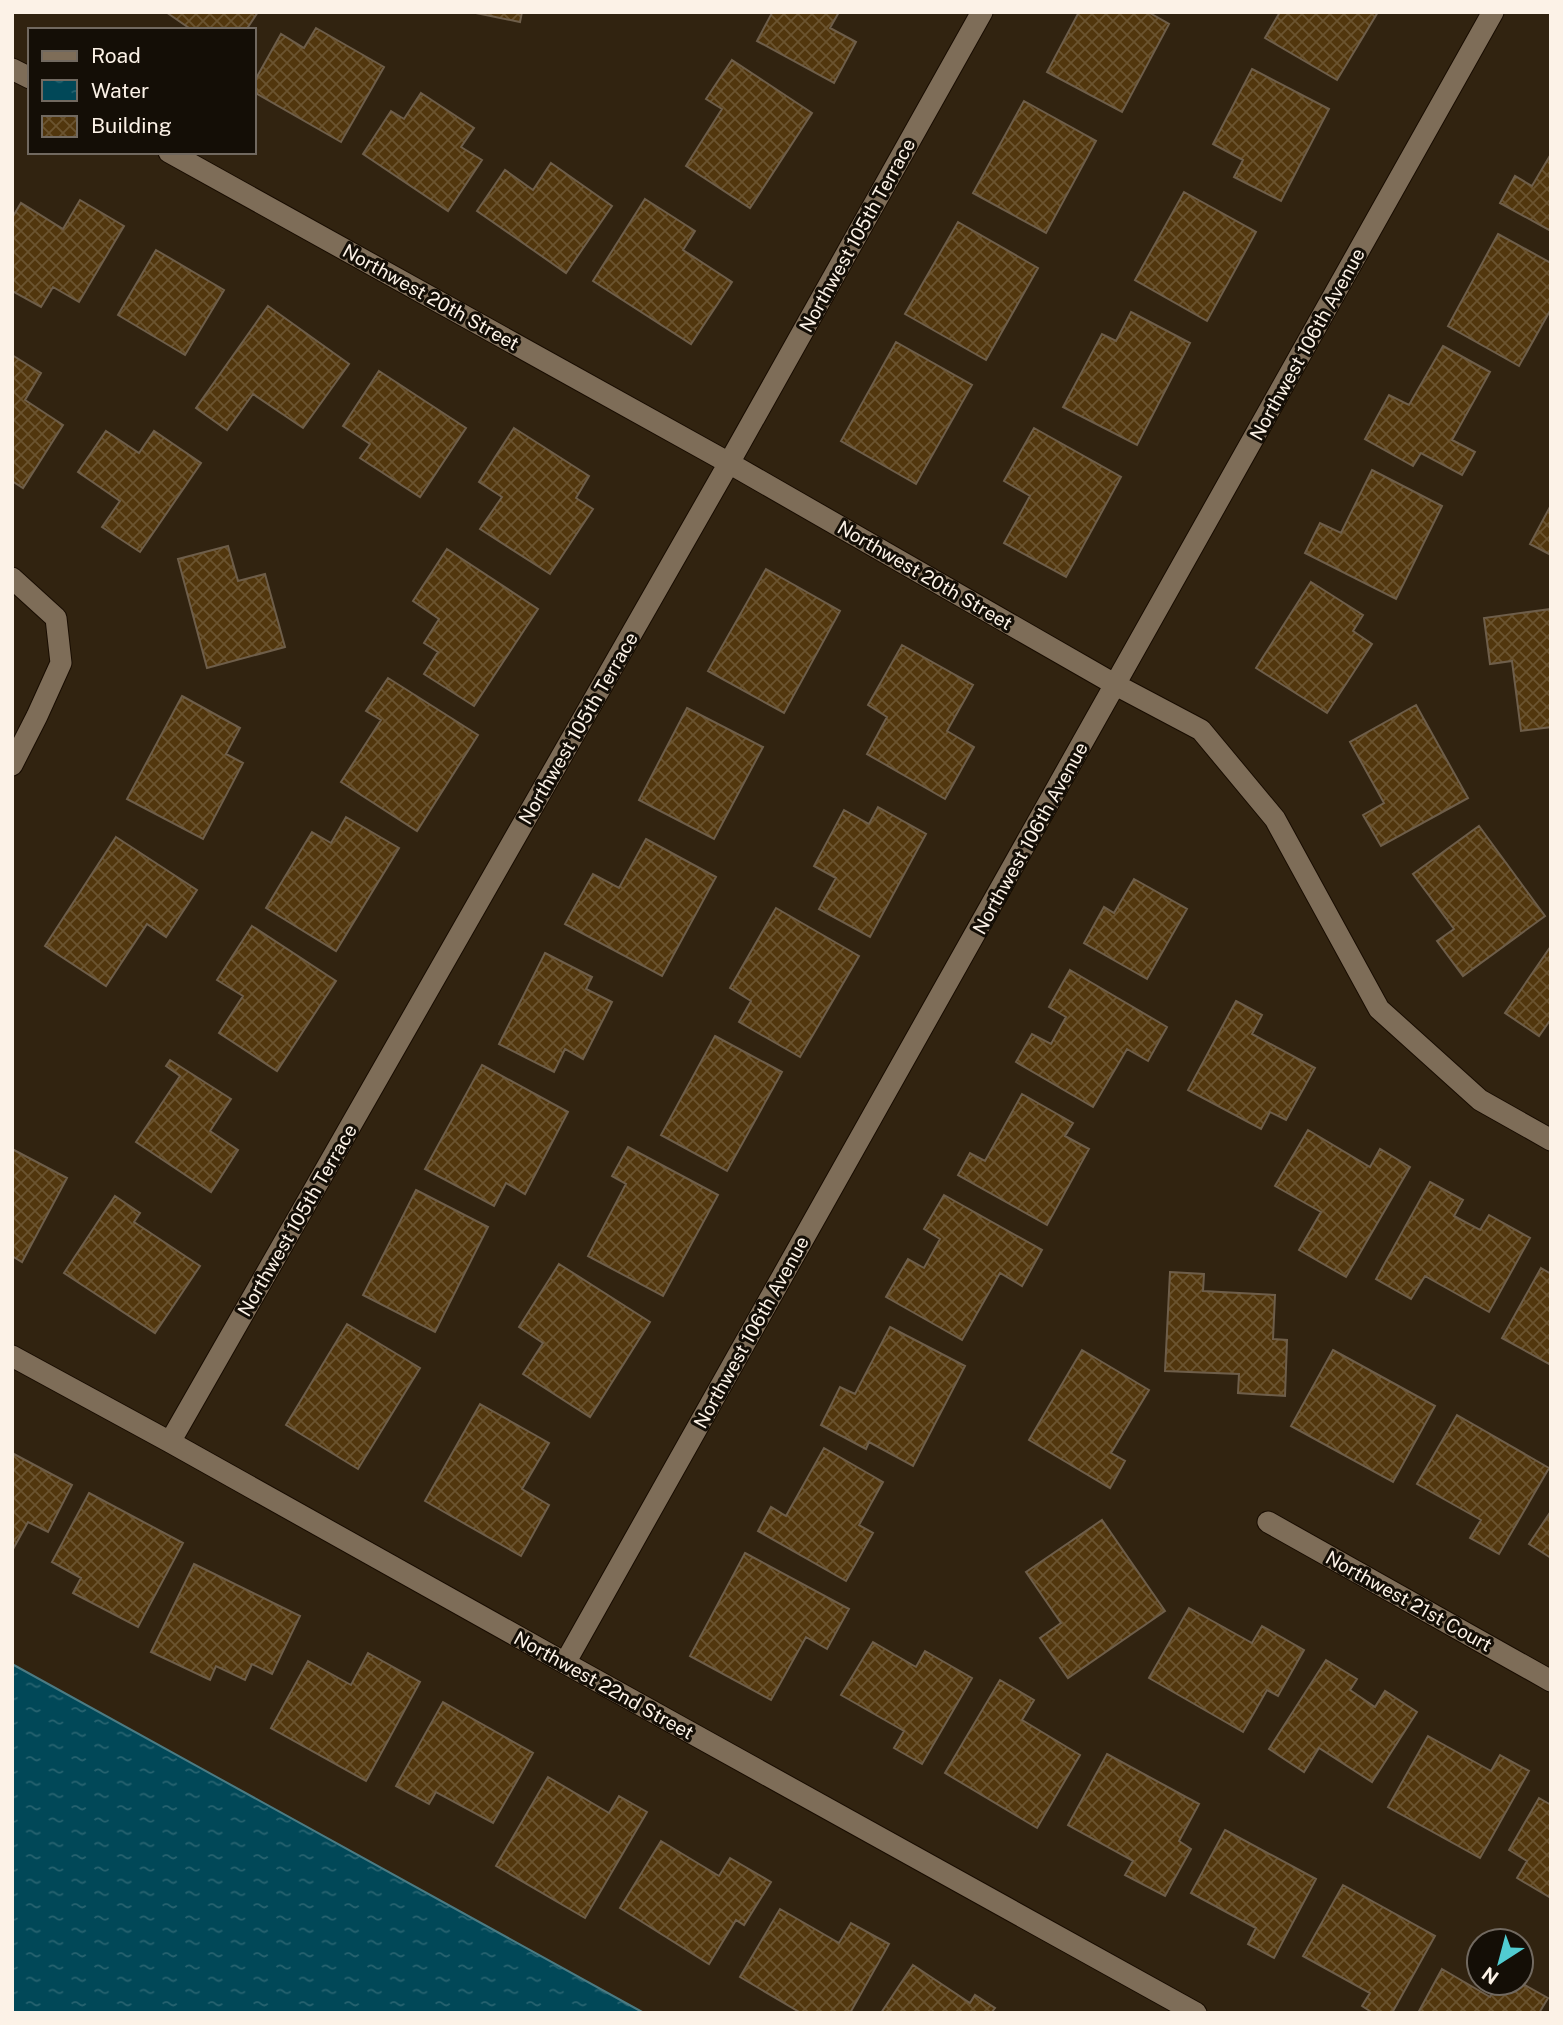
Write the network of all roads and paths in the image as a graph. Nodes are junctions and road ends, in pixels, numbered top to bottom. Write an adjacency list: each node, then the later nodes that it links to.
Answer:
1 (982, 12): 6 (street, Northwest 105th Terrace)
2 (1493, 12): 8 (street, Northwest 106th Avenue)
3 (12, 69): 4 (street)
4 (28, 77)
5 (173, 154): 6 (street, Northwest 20th Street)
6 (729, 463): 8 (street, Northwest 20th Street); 12 (street, Northwest 105th Terrace)
7 (12, 579): 9 (street)
8 (1116, 685): 10 (street, Northwest 20th Street); 14 (street, Northwest 106th Avenue)
9 (12, 765)
10 (1551, 1140)
11 (12, 1356): 12 (street, Northwest 22nd Street)
12 (170, 1442): 14 (street, Northwest 22nd Street)
13 (1268, 1522): 15 (street, Northwest 21st Court)
14 (565, 1663): 16 (street, Northwest 22nd Street)
15 (1551, 1681)
16 (1196, 2013)

